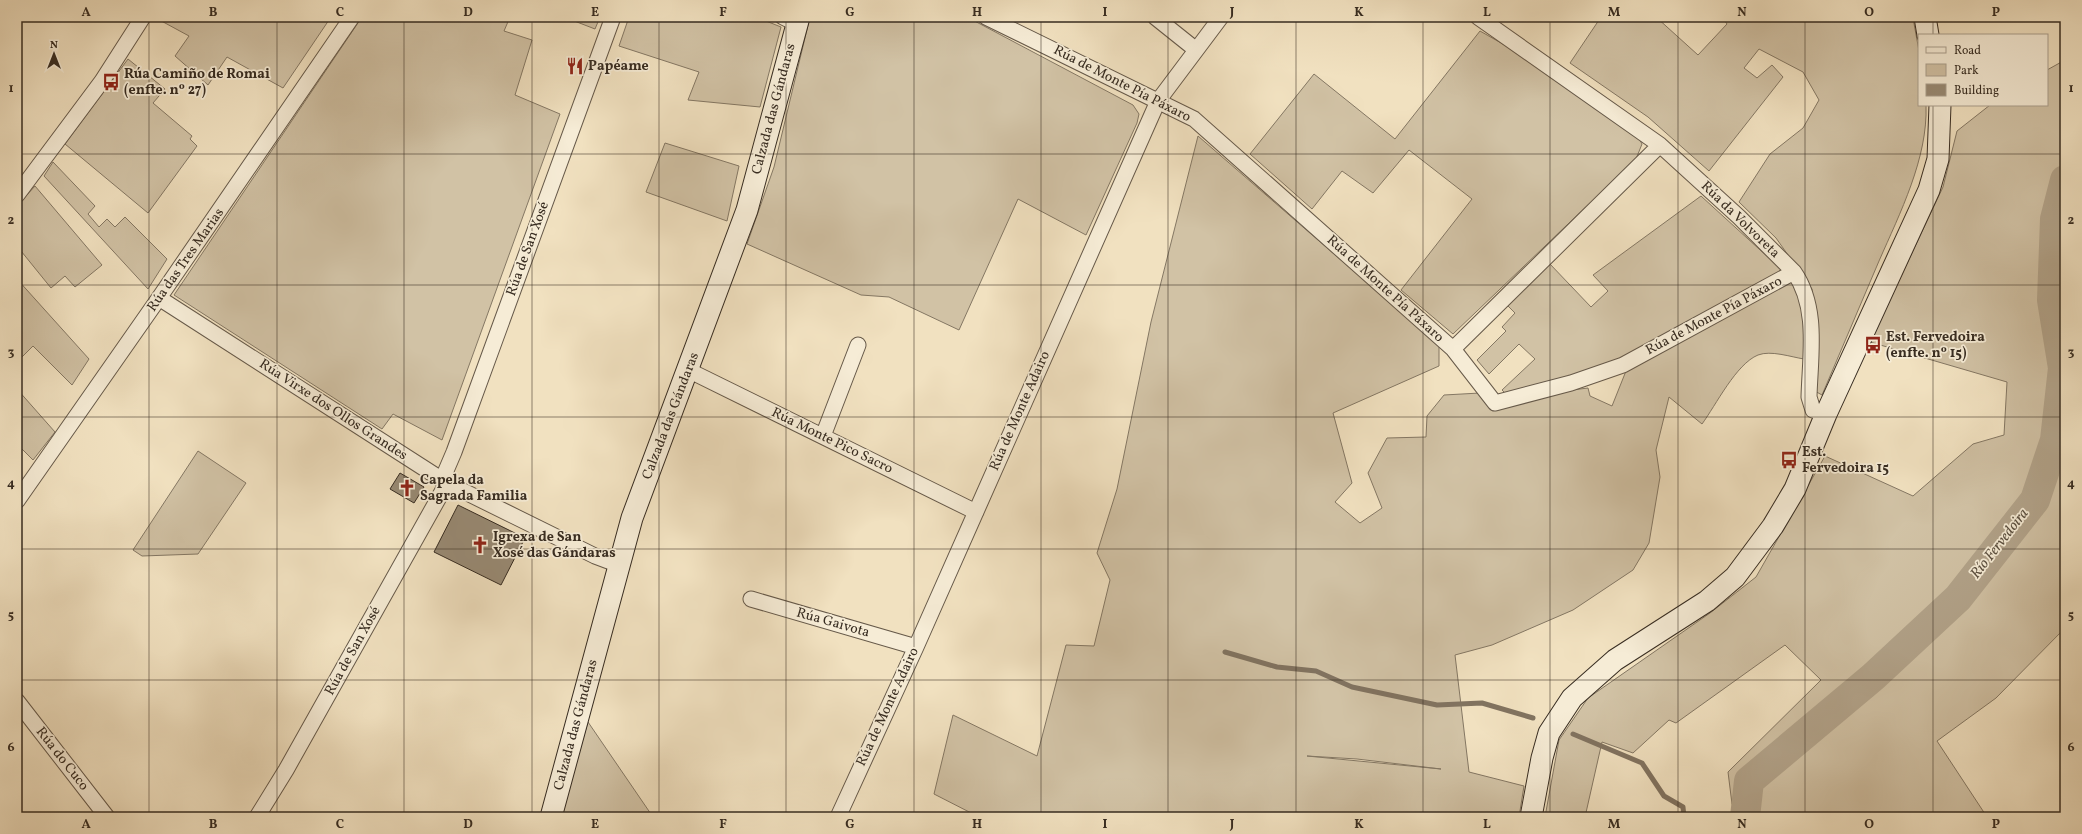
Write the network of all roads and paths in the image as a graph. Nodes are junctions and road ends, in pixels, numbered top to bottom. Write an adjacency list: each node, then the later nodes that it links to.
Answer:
1 (143, 17): 15 (street)
2 (352, 17): 17 (street, Rúa das Tres Marias)
3 (613, 17): 23 (street, Rúa de San Xosé)
4 (986, 17): 12 (street, Rúa de Monte Pía Páxaro)
5 (1154, 17): 11 (street)
6 (1221, 17): 11 (street, Rúa de Monte Adairo)
7 (1478, 17): 14 (street, Rúa da Volvoreta)
8 (1925, 17): 10 (main road)
9 (793, 19): 20 (main road, Calzada das Gándaras)
10 (1928, 34)
11 (1195, 49): 12 (street, Rúa de Monte Adairo)
12 (1158, 101): 19 (street, Rúa de Monte Pía Páxaro); 25 (street, Rúa de Monte Adairo)
13 (1940, 106): 21 (main road)
14 (1660, 145): 16 (street, Rúa da Volvoreta); 19 (street)
15 (17, 195)
16 (1794, 272): 19 (street, Rúa de Monte Pía Páxaro); 21 (street, Rúa da Volvoreta)
17 (160, 298): 23 (street, Rúa Virxe dos Ollos Grandes); 24 (street, Rúa das Tres Marias)
18 (858, 345): 22 (street)
19 (1453, 349)
20 (688, 370): 22 (street, Rúa Monte Pico Sacro); 26 (main road, Calzada das Gándaras)
21 (1826, 414): 34 (main road)
22 (823, 436): 25 (street, Rúa Monte Pico Sacro)
23 (444, 482): 26 (street, Rúa Virxe dos Ollos Grandes); 31 (street, Rúa de San Xosé)
24 (17, 501)
25 (976, 512): 28 (street, Rúa de Monte Adairo)
26 (620, 565): 32 (main road, Calzada das Gándaras)
27 (751, 598): 28 (street, Rúa Gaivota)
28 (916, 647): 33 (street, Rúa de Monte Adairo)
29 (17, 701): 30 (street, Rúa do Cuco)
30 (107, 817)
31 (257, 817)
32 (551, 817)
33 (838, 817)
34 (1531, 817)

